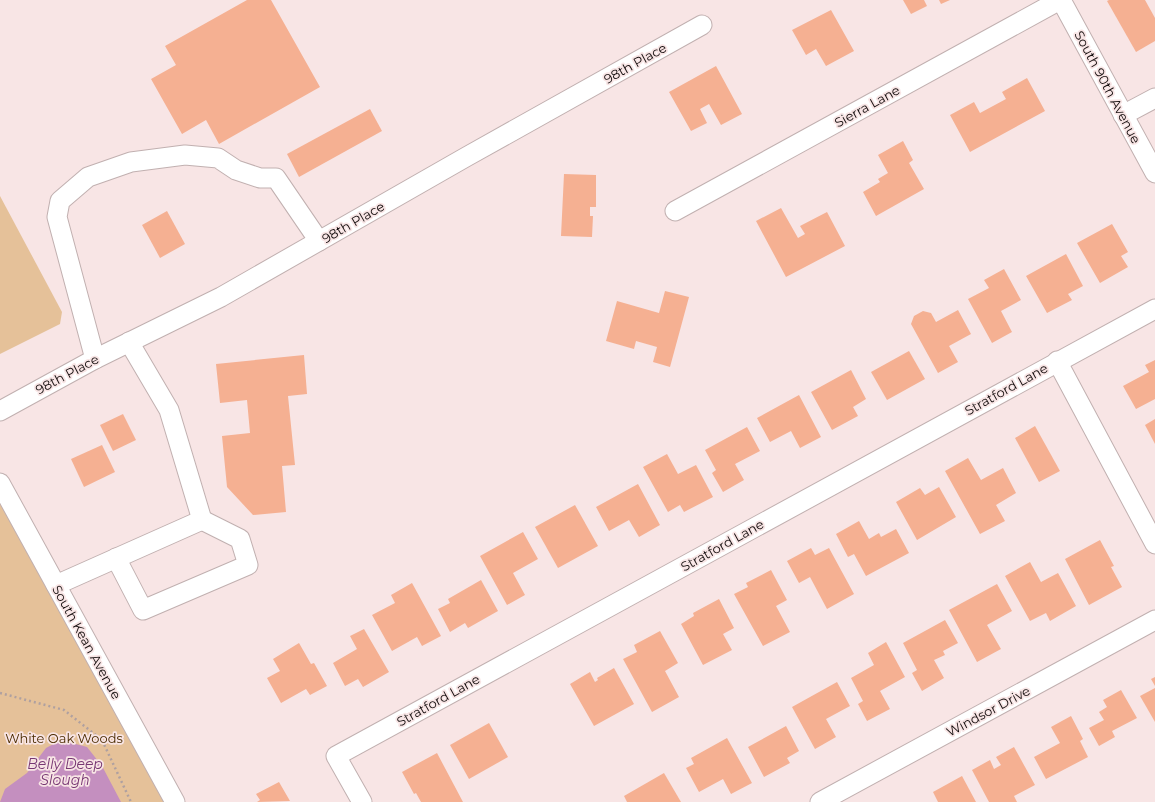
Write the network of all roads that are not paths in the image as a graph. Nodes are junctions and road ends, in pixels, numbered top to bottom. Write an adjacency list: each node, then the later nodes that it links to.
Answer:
1 (1060, 0): 4 (street, South 90th Avenue); 6 (street, Sierra Lane)
2 (702, 25): 7 (street, 98th Place)
3 (1155, 98): 4 (street)
4 (1123, 115): 5 (street, South 90th Avenue)
5 (1155, 174)
6 (675, 211)
7 (319, 241): 9 (street, 98th Place); 10 (street)
8 (1155, 309): 11 (street, Stratford Lane)
9 (129, 342): 10 (street, 98th Place); 14 (street)
10 (95, 359): 12 (street, 98th Place)
11 (1057, 361): 15 (street); 20 (street, Stratford Lane)
12 (0, 411)
13 (0, 482): 17 (street, South Kean Avenue)
14 (202, 520): 16 (street); 16 (street)
15 (1155, 544)
16 (116, 558): 17 (street)
17 (56, 585): 19 (street, South Kean Avenue)
18 (1155, 620): 21 (street, Windsor Drive)
19 (175, 802)
20 (362, 802)
21 (820, 802)

